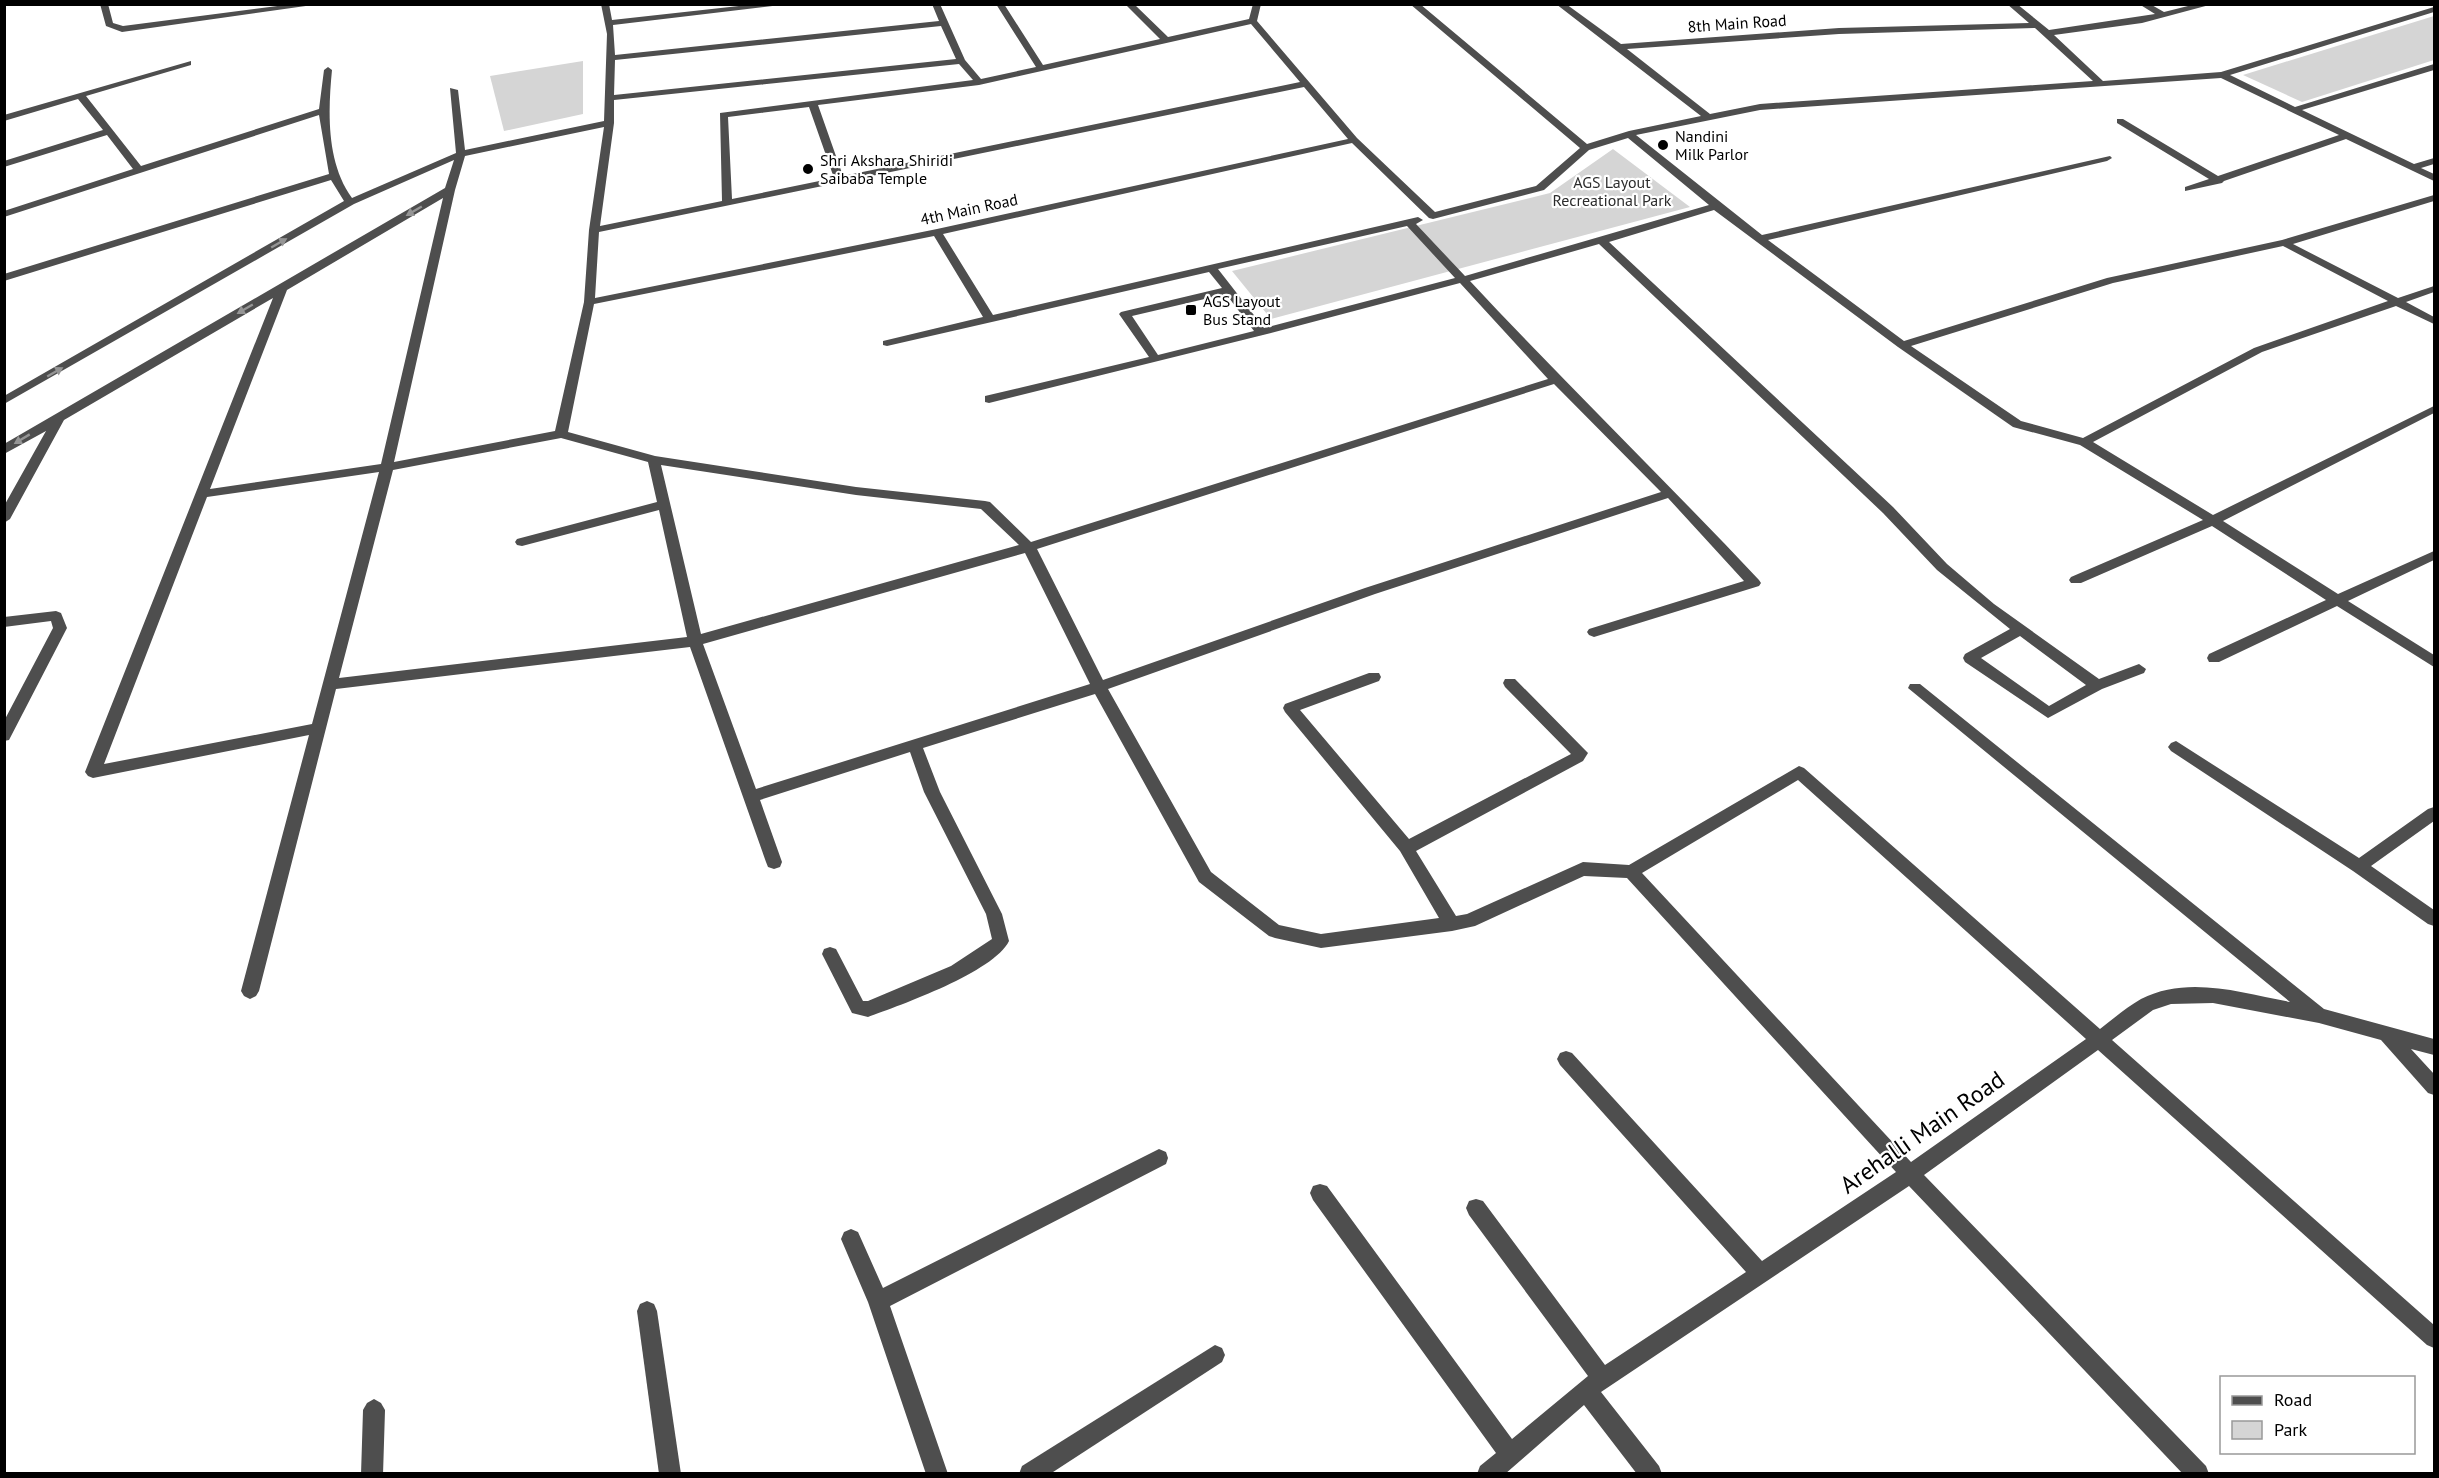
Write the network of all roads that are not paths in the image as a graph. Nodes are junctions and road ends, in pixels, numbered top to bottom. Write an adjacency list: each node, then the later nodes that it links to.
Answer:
1 (104, 4): 2 (street)
2 (316, 4)
3 (605, 4): 17 (street)
4 (785, 4): 17 (street)
5 (936, 4): 18 (street)
6 (1000, 4): 27 (street)
7 (1129, 4): 21 (street)
8 (1257, 4): 16 (street)
9 (1414, 4): 47 (street)
10 (1560, 4): 22 (street)
11 (2011, 4): 19 (street)
12 (2143, 4): 15 (street)
13 (2209, 4): 15 (street)
14 (2434, 9): 29 (street)
15 (2163, 15): 20 (street)
16 (1252, 21): 21 (street); 31 (street)
17 (609, 23): 23 (street)
18 (944, 23): 23 (street); 24 (street)
19 (2037, 24): 20 (street); 22 (street, 8th Main Road)
20 (2047, 33): 32 (street)
21 (1166, 40): 27 (street)
22 (1619, 47): 40 (street)
23 (610, 58): 35 (street)
24 (961, 61): 30 (street); 35 (street)
25 (188, 63): 34 (street)
26 (2434, 67): 37 (street)
27 (1041, 68): 30 (street)
28 (328, 70): 38 (street)
29 (2222, 75): 32 (street); 37 (street)
30 (979, 82): 36 (street)
31 (1305, 84): 46 (street); 56 (street)
32 (2101, 84): 40 (street)
33 (453, 90): 48 (street)
34 (81, 96): 39 (street); 43 (street)
35 (610, 98): 42 (street)
36 (813, 104): 56 (street); 62 (street)
37 (2294, 110): 45 (street)
38 (323, 111): 53 (street); 54 (street)
39 (4, 118)
40 (1709, 118): 44 (street)
41 (2120, 122): 57 (street)
42 (609, 123): 48 (street); 67 (street)
43 (108, 132): 51 (street); 53 (street)
44 (1629, 134): 47 (street); 63 (street)
45 (2346, 136): 52 (street); 57 (street)
46 (1354, 140): 65 (street); 68 (street, 4th Main Road)
47 (1586, 148): 65 (street)
48 (461, 154): 59 (street); 61 (street)
49 (2107, 158): 69 (street)
50 (2434, 161): 52 (street)
51 (4, 164)
52 (2412, 168): 55 (street)
53 (140, 171): 64 (street)
54 (333, 176): 61 (street); 73 (street)
55 (2434, 178)
56 (840, 180): 62 (street)
57 (2219, 181): 58 (street)
58 (2189, 189)
59 (450, 190): 75 (street, one-way to 75); 95 (street)
60 (2434, 198): 71 (street)
61 (350, 202): 88 (street, one-way to 61)
62 (726, 203): 67 (street)
63 (1716, 206): 69 (street); 70 (street)
64 (4, 214)
65 (1433, 216): 66 (street)
66 (1409, 222): 72 (street); 74 (street)
67 (594, 230): 79 (street)
68 (937, 232): 79 (street, 4th Main Road); 80 (street)
69 (1760, 239): 84 (street)
70 (1602, 241): 74 (street); 107 (street)
71 (2284, 243): 78 (street); 84 (street)
72 (1211, 267): 77 (street); 80 (street)
73 (4, 278)
74 (1463, 278): 82 (street); 86 (street)
75 (282, 288): 90 (street, one-way to 90); 97 (street)
76 (2434, 289): 78 (street)
77 (1229, 290): 82 (street); 85 (street)
78 (2397, 301): 81 (street); 92 (street)
79 (589, 302): 91 (street)
80 (990, 319): 83 (street)
81 (2434, 321)
82 (1261, 332): 85 (street)
83 (887, 343)
84 (1902, 345): 92 (street)
85 (1155, 358): 87 (street)
86 (1556, 380): 96 (street); 102 (street)
87 (989, 399)
88 (4, 401)
89 (2434, 410): 100 (street)
90 (60, 416): 93 (street, one-way to 93); 99 (street)
91 (561, 434): 94 (street); 95 (street)
92 (2084, 442): 100 (street)
93 (4, 450)
94 (654, 460): 98 (street); 102 (street)
95 (387, 467): 97 (street); 115 (street)
96 (1670, 493): 108 (street); 117 (street)
97 (202, 494): 119 (street)
98 (664, 504): 101 (street); 109 (street)
99 (4, 519)
100 (2213, 521): 104 (street); 105 (street)
101 (522, 542)
102 (1029, 547): 109 (street); 117 (street)
103 (2434, 555): 105 (street)
104 (2076, 580)
105 (2338, 601): 110 (street); 111 (street)
106 (4, 622): 120 (street)
107 (2020, 630): 116 (street); 116 (street)
108 (1594, 632)
109 (695, 641): 115 (street); 123 (street)
110 (2214, 658)
111 (2434, 662)
112 (2139, 669): 116 (street)
113 (1374, 677): 125 (street)
114 (1510, 683): 125 (street)
115 (330, 684): 119 (street)
116 (2097, 685)
117 (1099, 687): 121 (street); 130 (street)
118 (1915, 688): 133 (street)
119 (318, 728): 132 (street)
120 (4, 736)
121 (914, 744): 123 (street); 131 (street)
122 (2176, 747): 127 (street)
123 (750, 797): 126 (street)
124 (2434, 813): 127 (street)
125 (1407, 848): 130 (street)
126 (774, 862)
127 (2359, 866): 129 (street)
128 (1631, 872): 130 (street); 135 (street); 140 (street)
129 (2434, 919)
130 (1452, 924)
131 (830, 954)
132 (250, 991)
133 (2319, 1015): 134 (street, Arehalli Main Road); 135 (street, Arehalli Main Road)
134 (2387, 1034): 136 (street, Arehalli Main Road); 138 (street)
135 (2097, 1040): 140 (street, Arehalli Main Road); 147 (street)
136 (2434, 1047)
137 (1566, 1059): 144 (street)
138 (2434, 1087)
139 (1159, 1158): 145 (street)
140 (1910, 1174): 144 (street, Arehalli Main Road); 158 (street)
141 (1320, 1193): 151 (street)
142 (1476, 1208): 149 (street)
143 (851, 1239): 145 (street)
144 (1760, 1273): 149 (street, Arehalli Main Road)
145 (878, 1301): 154 (street)
146 (647, 1311): 153 (street)
147 (2434, 1338)
148 (1215, 1355): 155 (street)
149 (1594, 1385): 151 (street, Arehalli Main Road); 157 (street)
150 (374, 1410): 152 (street)
151 (1509, 1453): 156 (street, Arehalli Main Road)
152 (372, 1473)
153 (670, 1473)
154 (937, 1473)
155 (1030, 1473)
156 (1488, 1473)
157 (1651, 1473)
158 (2198, 1473)

